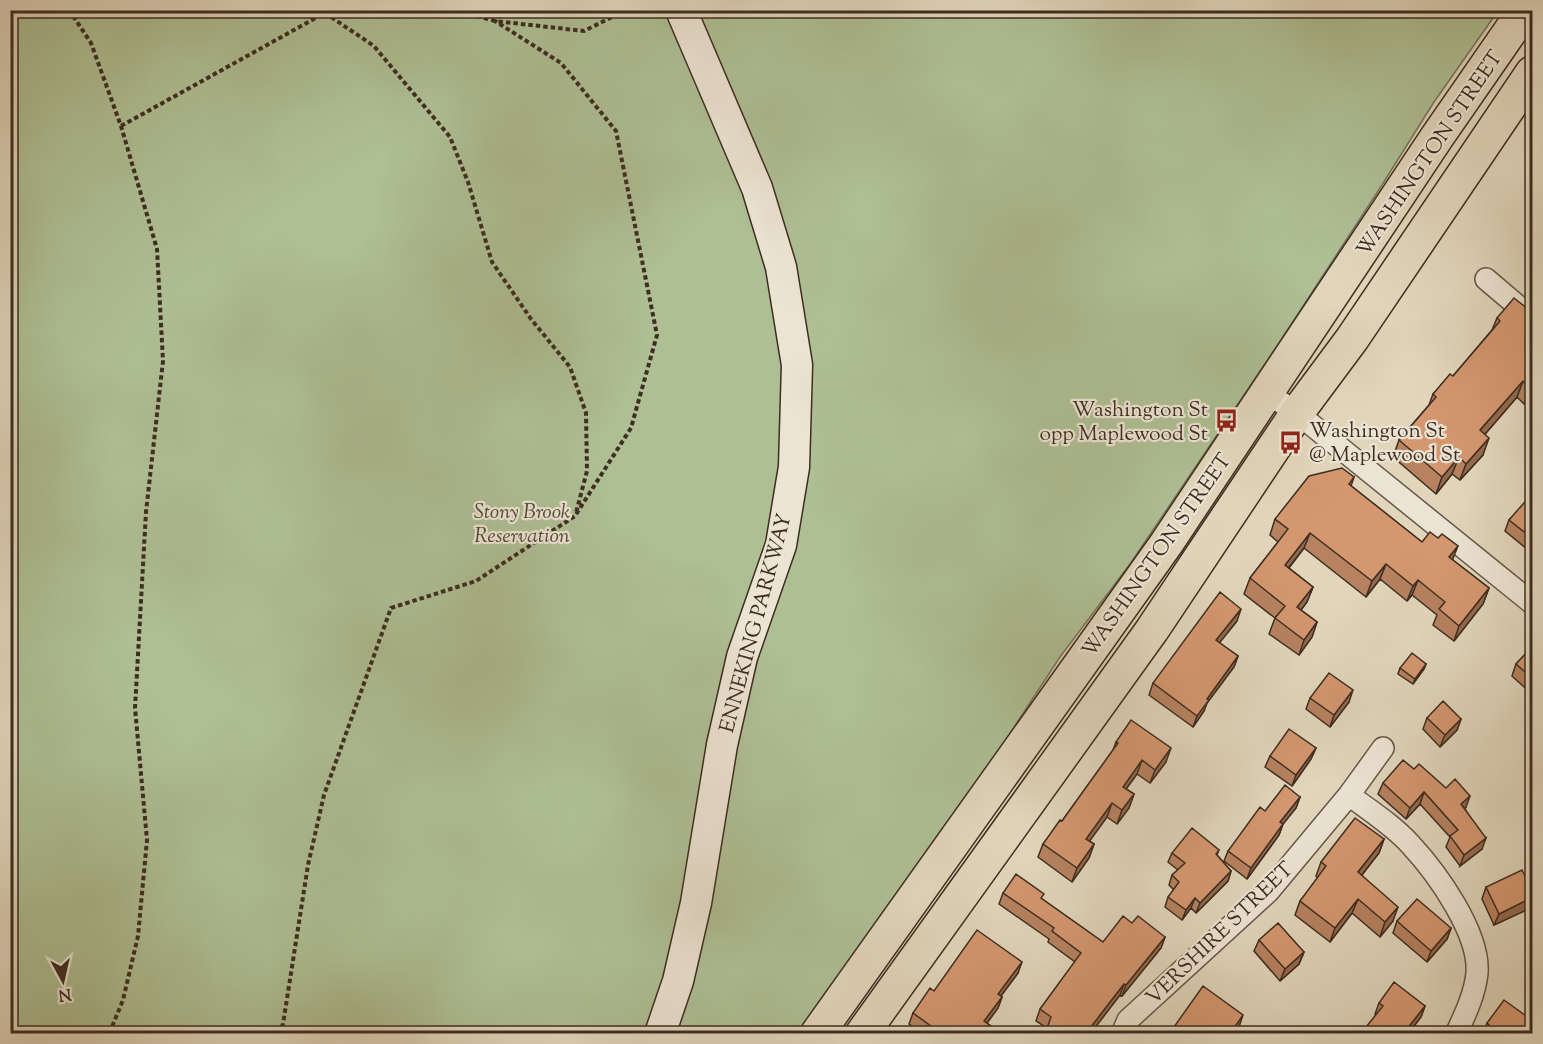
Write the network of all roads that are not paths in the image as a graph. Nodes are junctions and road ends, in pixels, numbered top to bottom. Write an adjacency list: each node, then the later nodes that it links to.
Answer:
1 (681, 10): 11 (main road, ENNEKING PARKWAY)
2 (1526, 10): 6 (main road, WASHINGTON STREET)
3 (1533, 73): 7 (main road, WASHINGTON STREET)
4 (1486, 279): 5 (street)
5 (1533, 318)
6 (1267, 393): 7 (street); 12 (main road, WASHINGTON STREET)
7 (1297, 413): 8 (street); 13 (main road, WASHINGTON STREET)
8 (1533, 603)
9 (1383, 748): 10 (street, VERSHIRE STREET)
10 (1349, 795): 14 (street, VERSHIRE STREET); 15 (street)
11 (660, 1034)
12 (817, 1034)
13 (862, 1034)
14 (1122, 1034)
15 (1456, 1034)

